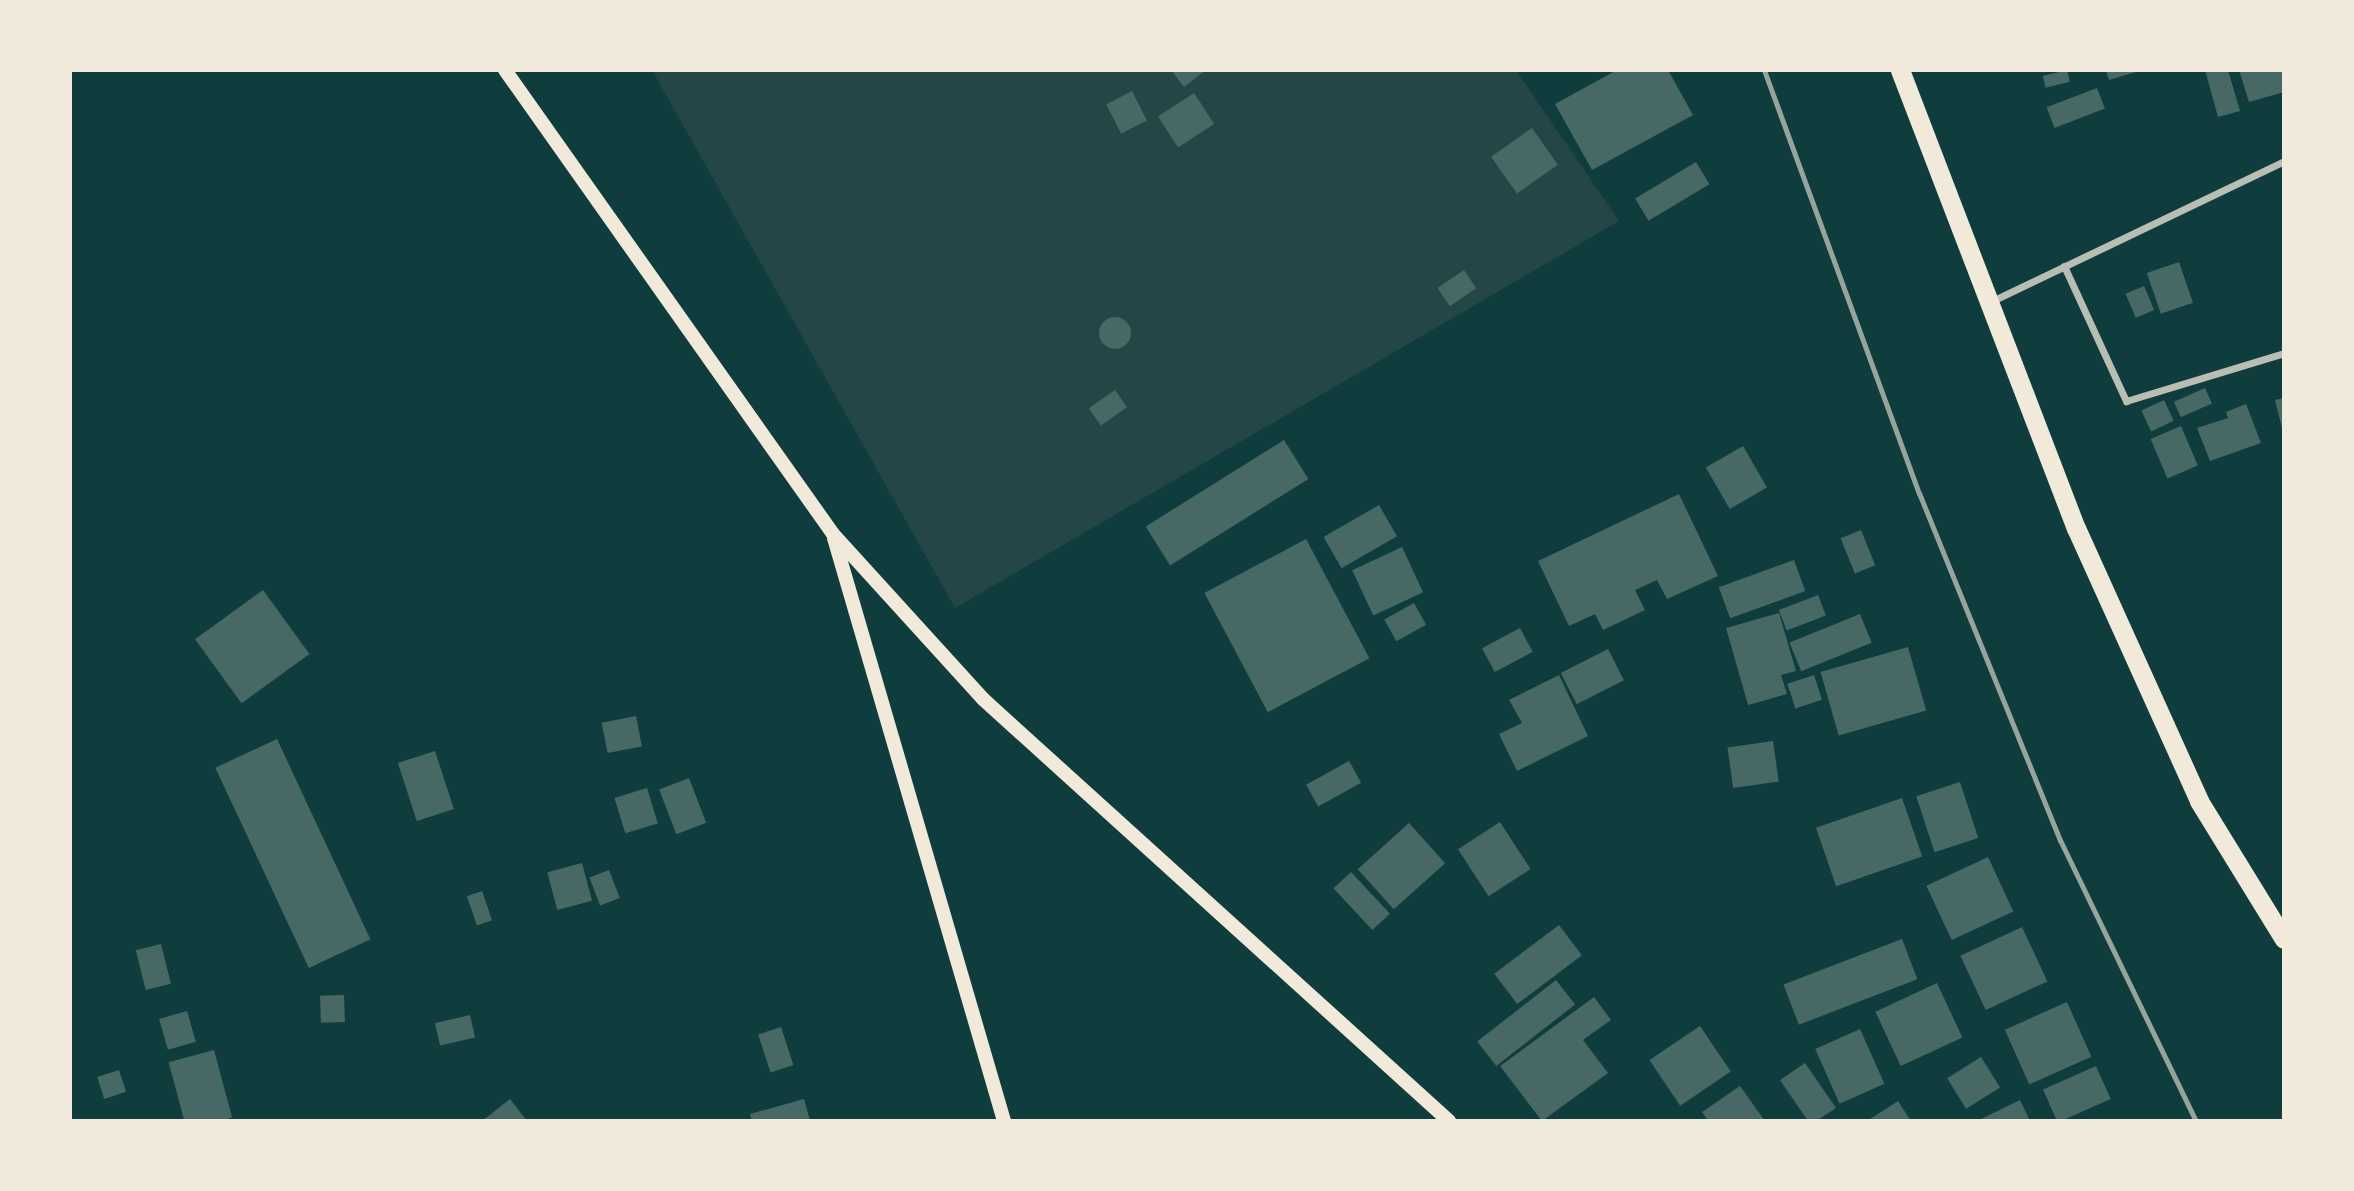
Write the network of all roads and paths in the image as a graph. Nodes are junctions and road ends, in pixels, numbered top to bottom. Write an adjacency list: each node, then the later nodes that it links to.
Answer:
1 (505, 70): 7 (main road)
2 (1900, 70): 5 (highway)
3 (2284, 161): 4 (street)
4 (2064, 266): 5 (street); 6 (street)
5 (1986, 304): 8 (highway)
6 (2284, 353)
7 (833, 534): 9 (main road); 10 (main road)
8 (2284, 939)
9 (1004, 1121)
10 (1450, 1121)

